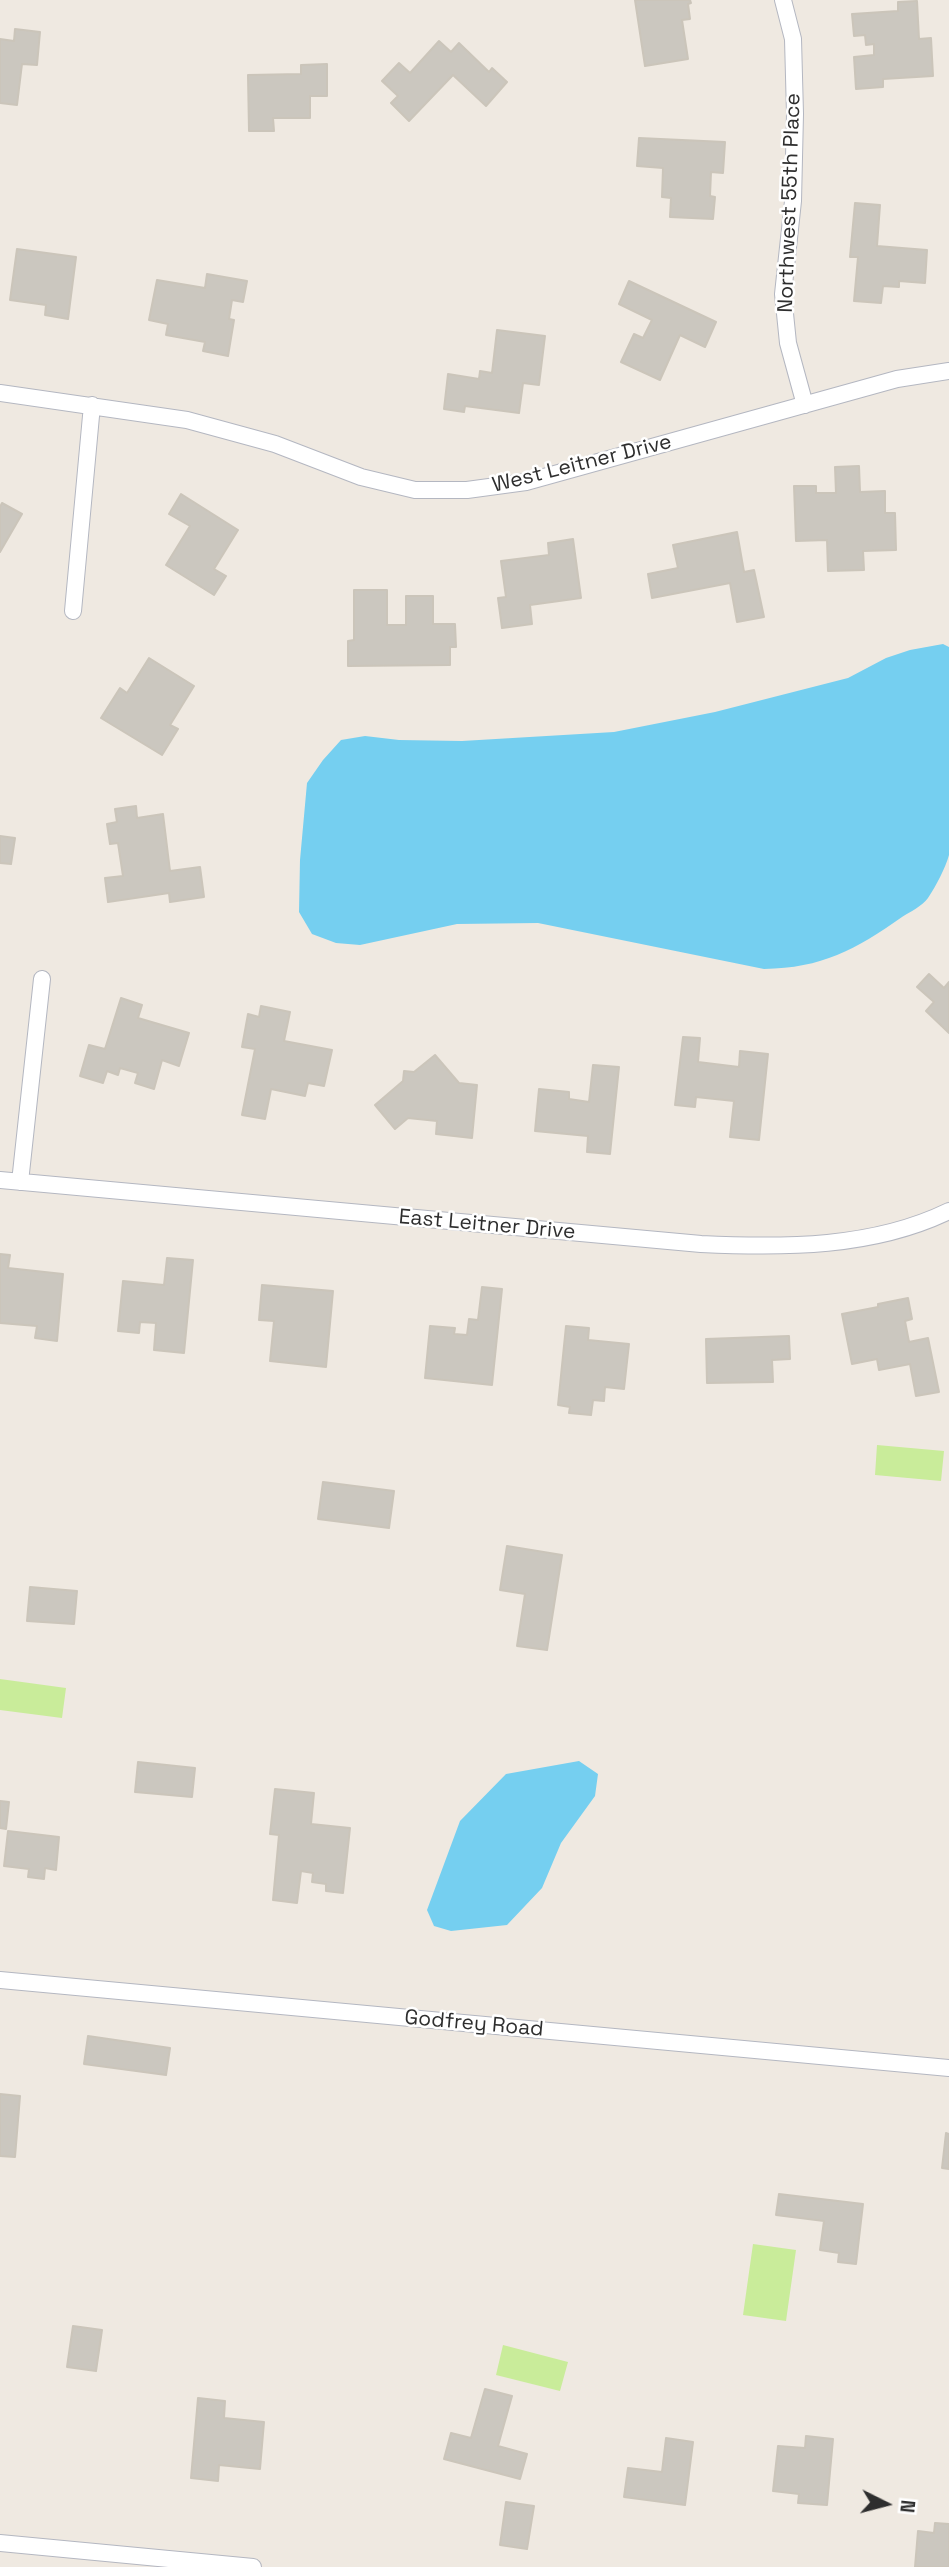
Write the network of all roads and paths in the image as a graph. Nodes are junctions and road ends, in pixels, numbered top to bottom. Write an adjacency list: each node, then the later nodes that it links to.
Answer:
1 (783, 0): 5 (street, Northwest 55th Place)
2 (949, 371): 5 (street, West Leitner Drive)
3 (0, 393): 4 (street, West Leitner Drive)
4 (92, 405): 5 (street, West Leitner Drive); 6 (street)
5 (805, 405)
6 (73, 611)
7 (41, 979): 9 (street)
8 (0, 1180): 9 (street, East Leitner Drive)
9 (20, 1182): 10 (street, East Leitner Drive)
10 (949, 1211)
11 (0, 1980): 12 (street, Godfrey Road)
12 (949, 2068)
13 (0, 2543): 14 (street)
14 (253, 2567)

